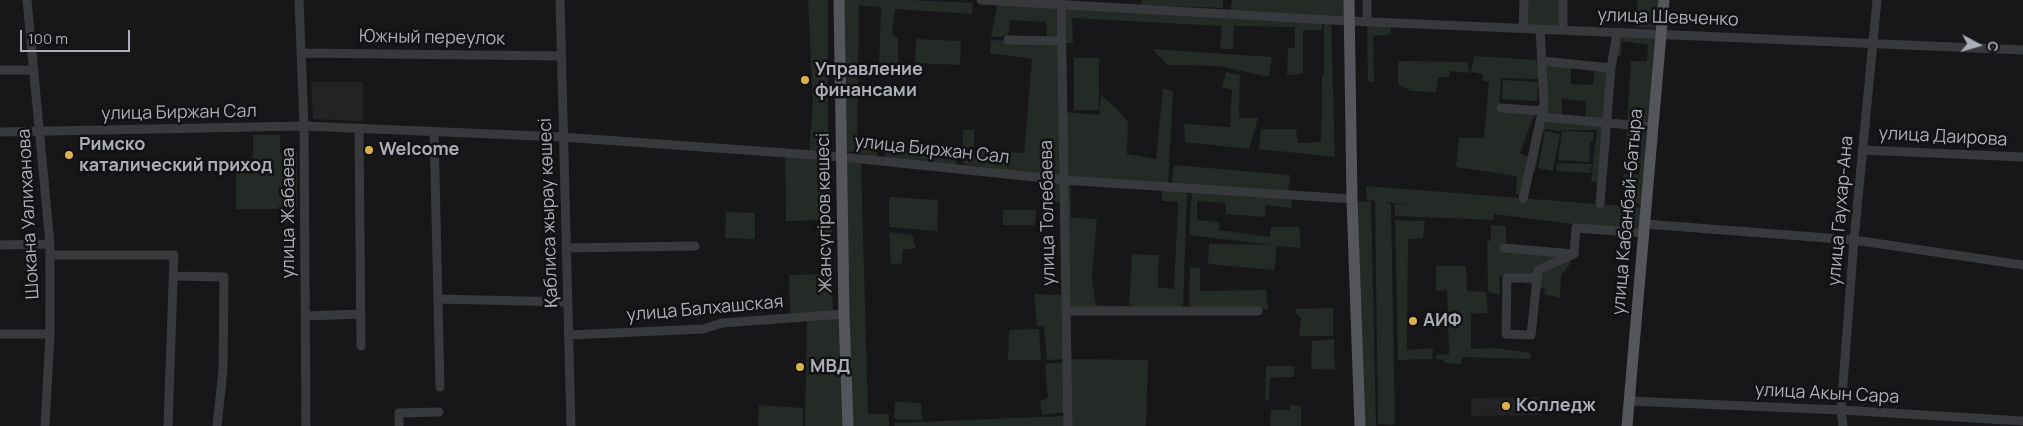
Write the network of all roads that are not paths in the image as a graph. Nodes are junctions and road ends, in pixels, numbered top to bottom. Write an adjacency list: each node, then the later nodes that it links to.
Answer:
1 (27, 0): 29 (street, Шокана Уалиханова)
2 (299, 0): 24 (street, улица Жабаева)
3 (560, 0): 25 (street, Қаблиса жырау көшесі)
4 (839, 0): 41 (main road, Жансүгіров көшесі)
5 (981, 0): 12 (street, улица Шевченко)
6 (1349, 0): 13 (main road)
7 (1367, 0): 14 (street)
8 (1524, 0): 15 (street)
9 (1563, 0): 17 (street)
10 (1664, 0): 19 (main road, улица Кабанбай-батыра)
11 (1876, 0): 22 (street, улица Гаухар-Ана)
12 (1061, 2): 13 (street, улица Шевченко); 21 (street, улица Толебаева)
13 (1349, 21): 14 (street, улица Шевченко); 44 (main road)
14 (1367, 21): 15 (street, улица Шевченко)
15 (1523, 28): 16 (street, улица Шевченко)
16 (1540, 29): 17 (street, улица Шевченко); 26 (street)
17 (1563, 30): 18 (street, улица Шевченко)
18 (1616, 32): 19 (street, улица Шевченко); 27 (street)
19 (1661, 35): 22 (street, улица Шевченко); 34 (main road, улица Кабанбай-батыра)
20 (1008, 40): 21 (street)
21 (1062, 41): 43 (street, улица Толебаева)
22 (1873, 43): 23 (street, улица Шевченко); 40 (street, улица Гаухар-Ана)
23 (2023, 50)
24 (302, 53): 25 (street, Южный переулок); 33 (street, улица Жабаева)
25 (561, 56): 39 (street, Қаблиса жырау көшесі)
26 (1542, 61): 27 (street); 31 (street)
27 (1611, 68): 32 (street)
28 (0, 70): 29 (street)
29 (34, 70): 37 (street, Шокана Уалиханова)
30 (1501, 108): 31 (street)
31 (1542, 114): 32 (street); 45 (street)
32 (1607, 123): 34 (street); 46 (street)
33 (304, 126): 35 (street, улица Биржан Сал); 37 (street, улица Биржан Сал); 65 (street, улица Жабаева)
34 (1653, 127): 47 (main road, улица Кабанбай-батыра)
35 (359, 129): 38 (street, улица Биржан Сал); 63 (street)
36 (0, 132): 37 (street, улица Биржан Сал)
37 (40, 132): 49 (street, Шокана Уалиханова)
38 (434, 132): 39 (street, улица Биржан Сал); 59 (street)
39 (562, 137): 41 (street, улица Биржан Сал); 52 (street, Қаблиса жырау көшесі)
40 (1862, 150): 42 (street, улица Даирова); 48 (street, улица Гаухар-Ана)
41 (842, 157): 43 (street, улица Биржан Сал); 64 (main road, Жансүгіров көшесі)
42 (2023, 157)
43 (1064, 180): 44 (street, улица Биржан Сал); 61 (street, улица Толебаева)
44 (1352, 199): 83 (main road)
45 (1523, 199)
46 (1600, 204)
47 (1645, 228): 48 (street); 54 (street); 71 (main road, улица Кабанбай-батыра)
48 (1854, 240): 56 (street); 72 (street, улица Гаухар-Ана)
49 (50, 244): 50 (street); 55 (street, Шокана Уалиханова)
50 (0, 245)
51 (695, 246): 52 (street)
52 (566, 248): 60 (street, Қаблиса жырау көшесі)
53 (1504, 248): 54 (street)
54 (1574, 254): 58 (street)
55 (50, 255): 57 (street); 67 (street, Шокана Уалиханова)
56 (2023, 266)
57 (173, 276): 76 (street); 77 (street)
58 (1537, 278): 58 (street)
59 (438, 299): 60 (street); 70 (street)
60 (567, 302): 68 (street, Қаблиса жырау көшесі)
61 (1066, 311): 62 (street); 82 (street, улица Толебаева)
62 (1258, 311)
63 (361, 314): 65 (street); 69 (street)
64 (844, 314): 68 (street, улица Балхашская); 81 (main road, Жансүгіров көшесі)
65 (305, 316): 78 (street, улица Жабаева)
66 (0, 334): 67 (street)
67 (50, 334): 75 (street, Шокана Уалиханова)
68 (569, 335): 80 (street, Қаблиса жырау көшесі)
69 (361, 346)
70 (440, 386)
71 (1629, 401): 72 (street, улица Акын Сара); 84 (main road, улица Кабанбай-батыра)
72 (1841, 410): 74 (street, улица Акын Сара); 85 (street, улица Гаухар-Ана)
73 (438, 412): 79 (street)
74 (2023, 423)
75 (45, 426)
76 (168, 426)
77 (217, 426)
78 (306, 426)
79 (399, 426)
80 (571, 426)
81 (848, 426)
82 (1068, 426)
83 (1360, 426)
84 (1627, 426)
85 (1843, 426)

